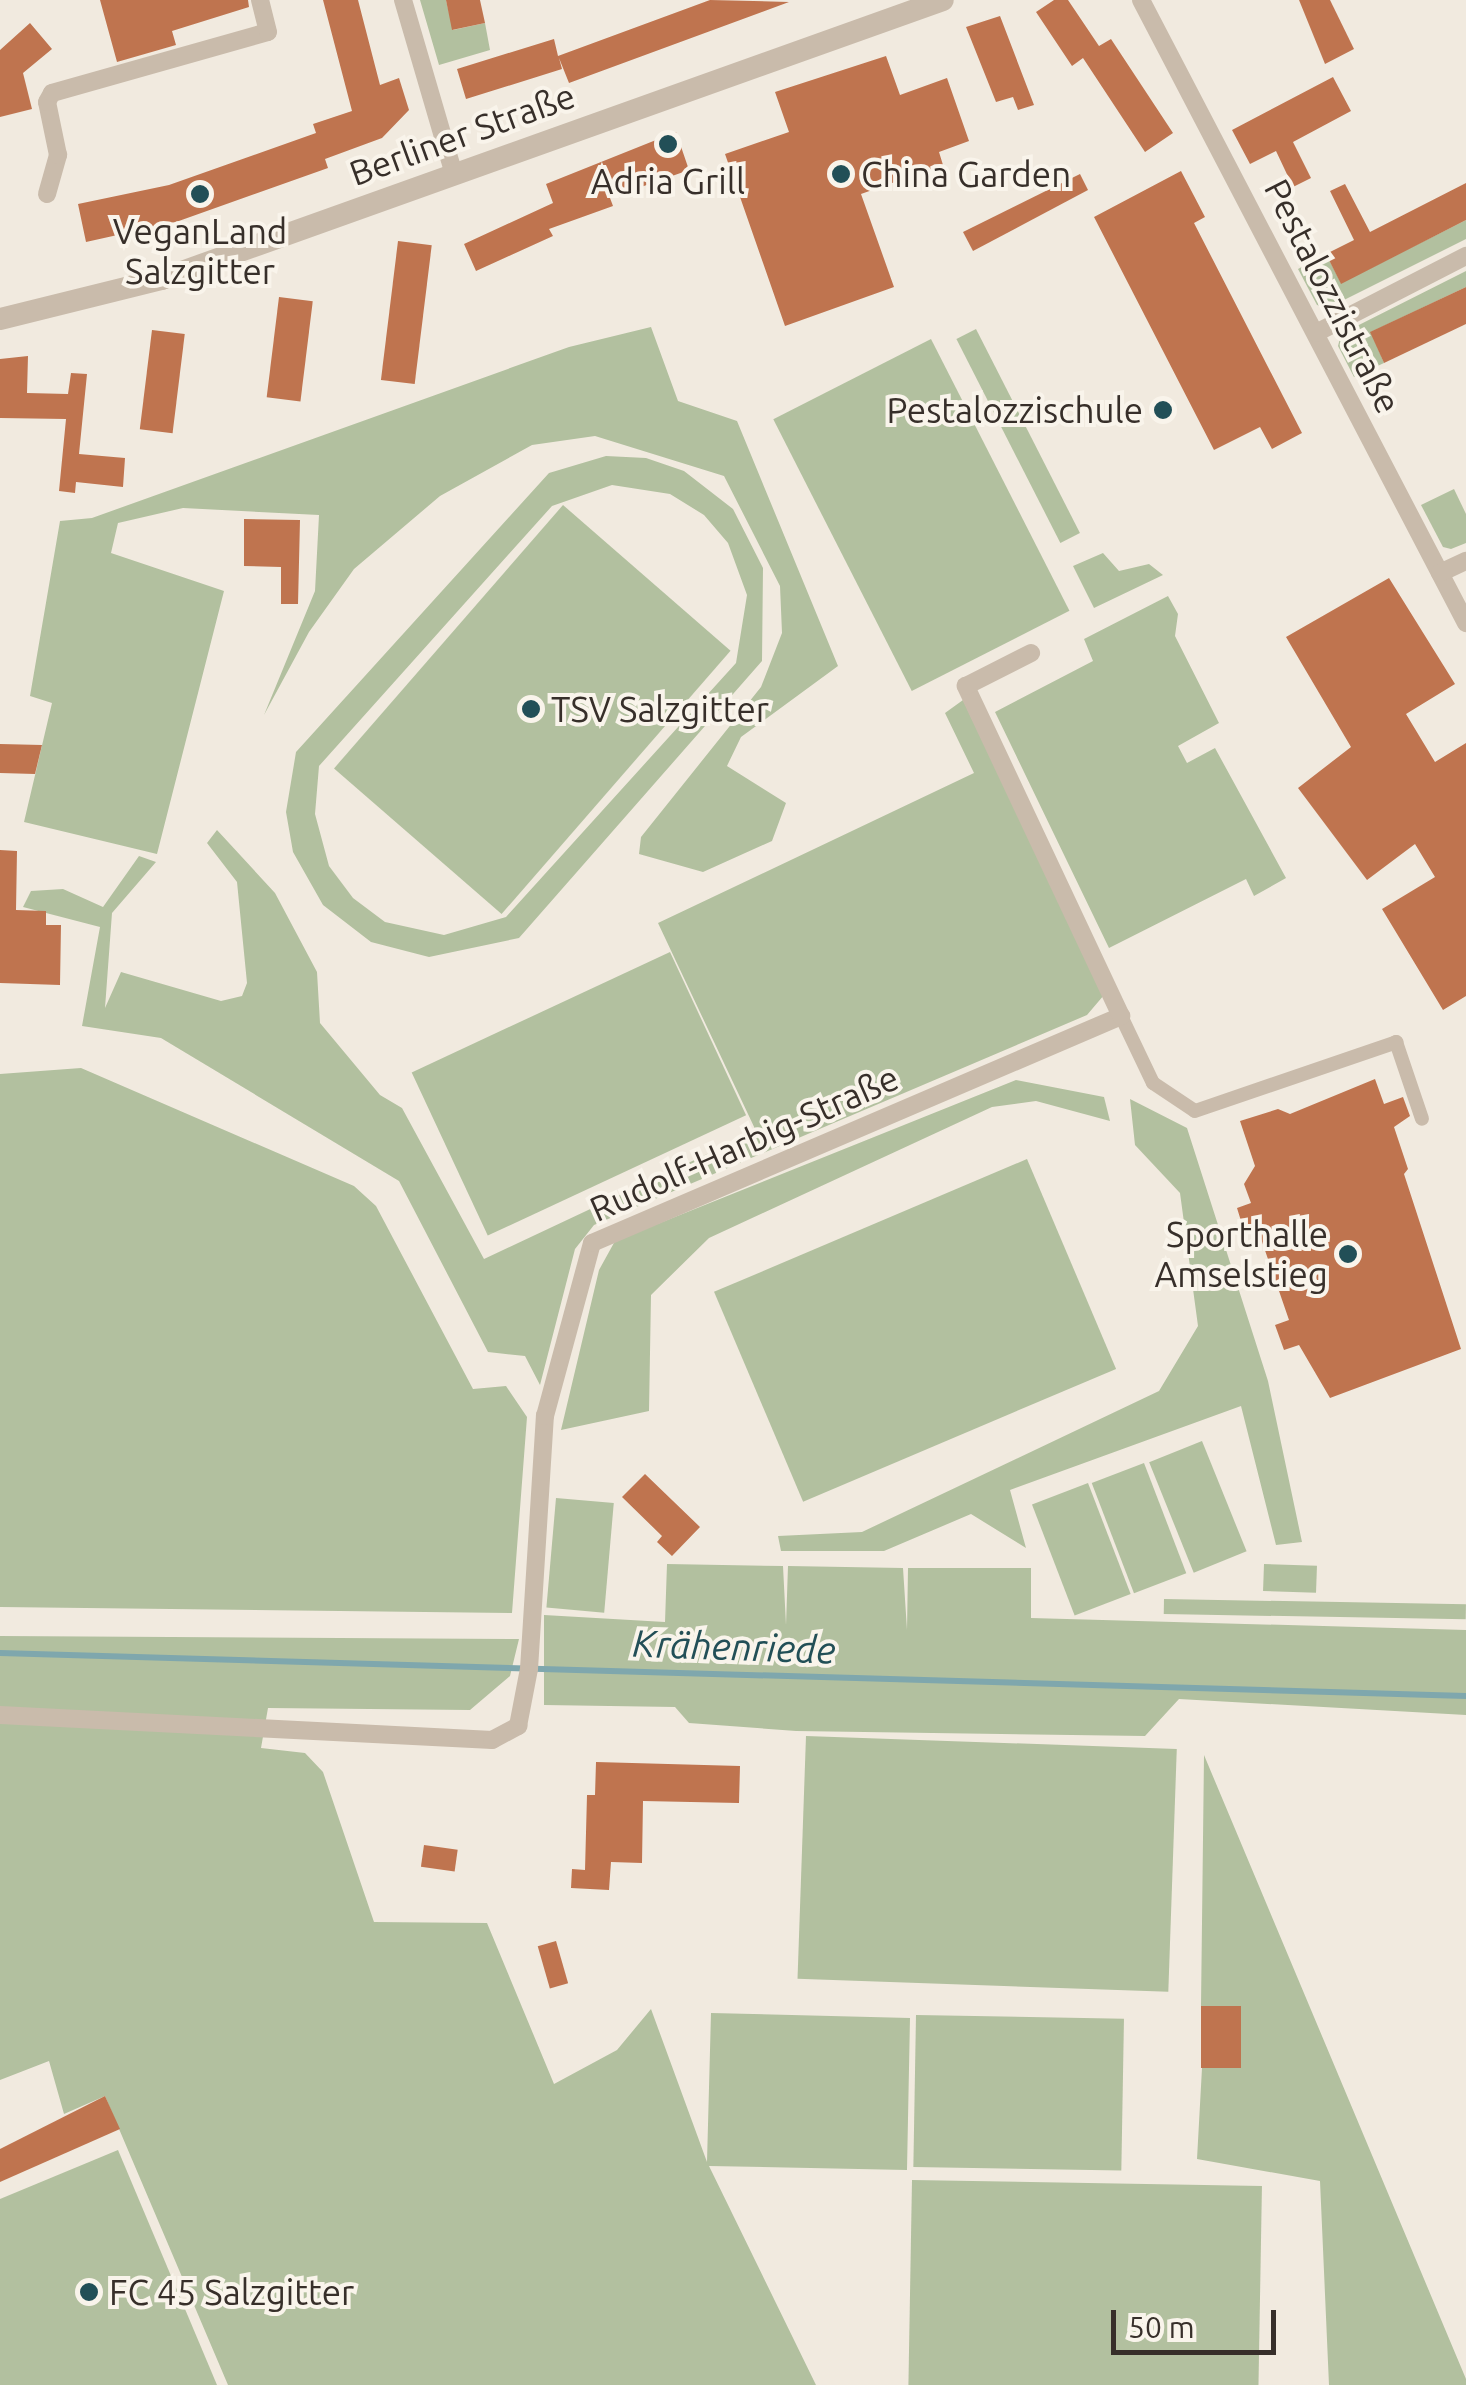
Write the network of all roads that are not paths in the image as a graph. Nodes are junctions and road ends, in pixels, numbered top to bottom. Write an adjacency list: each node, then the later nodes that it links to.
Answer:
1 (260, 0): 6 (street)
2 (403, 0): 5 (street)
3 (943, 0): 5 (street, Berliner Straße)
4 (1141, 0): 9 (street, Pestalozzistraße)
5 (454, 174): 8 (street, Berliner Straße)
6 (47, 194)
7 (1466, 256): 9 (street)
8 (0, 319)
9 (1316, 333): 11 (street, Pestalozzistraße)
10 (1466, 561): 11 (street)
11 (1440, 572): 12 (street, Pestalozzistraße)
12 (1466, 623)
13 (1031, 653): 14 (street)
14 (1121, 1016): 15 (street); 16 (street, Rudolf-Harbig-Straße)
15 (1422, 1119)
16 (0, 1715)

